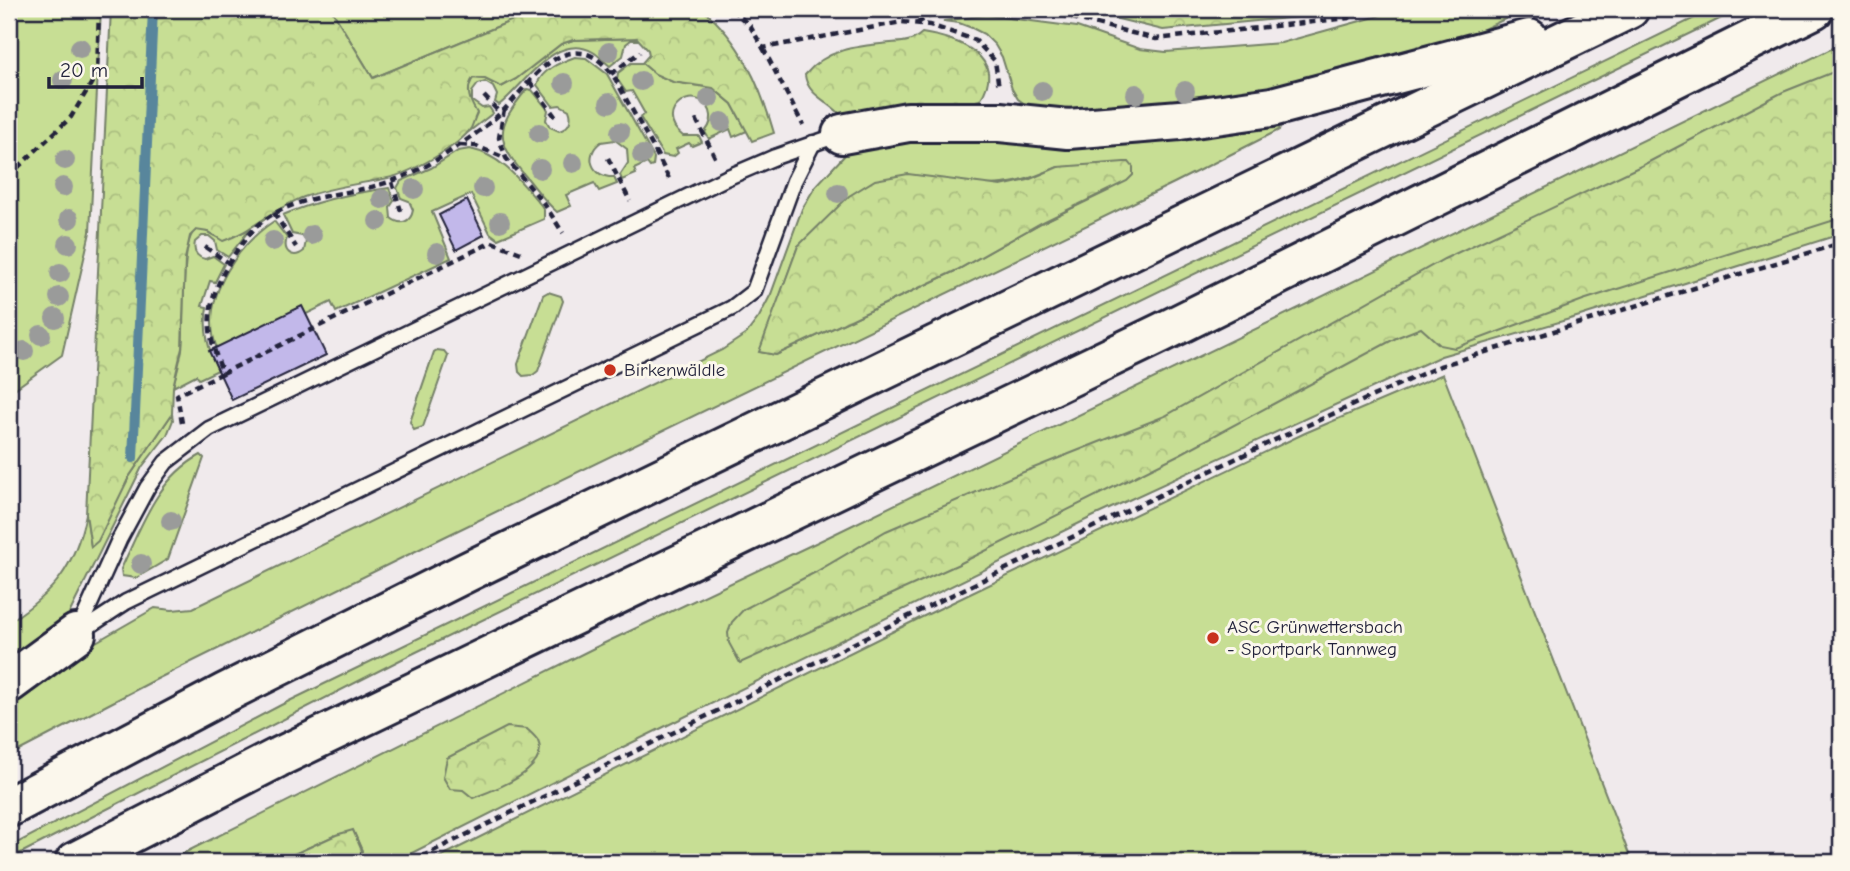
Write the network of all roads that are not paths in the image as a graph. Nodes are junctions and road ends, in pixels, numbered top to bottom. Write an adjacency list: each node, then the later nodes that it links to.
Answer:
1 (1814, 9): 7 (highway)
2 (1622, 12): 3 (highway); 6 (highway)
3 (828, 139): 4 (lane); 4 (lane)
4 (76, 634): 5 (highway)
5 (9, 683)
6 (9, 807)
7 (75, 862)

